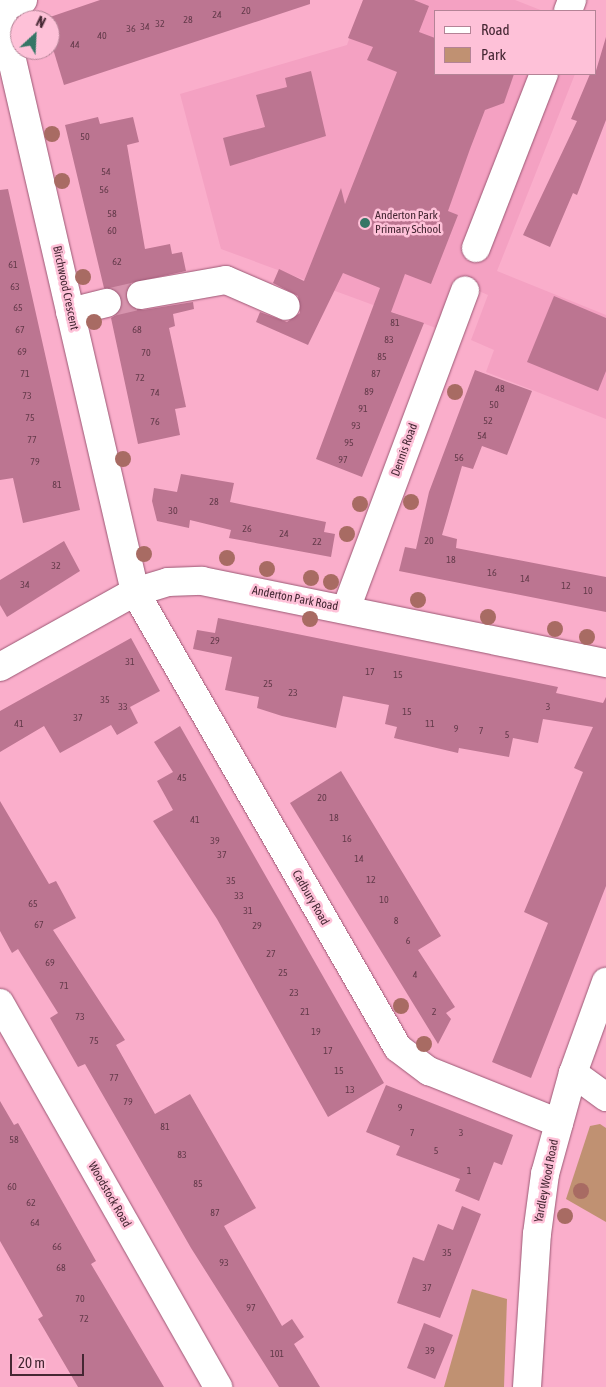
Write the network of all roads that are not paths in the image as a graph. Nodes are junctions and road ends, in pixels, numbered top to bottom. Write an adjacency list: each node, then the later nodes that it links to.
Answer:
1 (23, 0): 8 (street, Birchwood Crescent)
2 (544, 75): 3 (street)
3 (476, 248)
4 (465, 291): 10 (street, Dennis Road)
5 (141, 295): 7 (street)
6 (107, 303): 8 (street)
7 (286, 306)
8 (70, 312): 9 (street, Birchwood Crescent)
9 (135, 592): 10 (street, Anderton Park Road); 12 (street, Anderton Park Road); 17 (street, Cadbury Road)
10 (346, 609): 11 (street, Anderton Park Road)
11 (606, 663)
12 (0, 667)
13 (606, 982): 15 (street, Yardley Wood Road)
14 (0, 1003): 18 (street, Woodstock Road)
15 (573, 1073): 16 (street); 17 (street, Yardley Wood Road)
16 (606, 1097)
17 (559, 1123): 19 (street, Yardley Wood Road)
18 (218, 1387)
19 (527, 1387)

